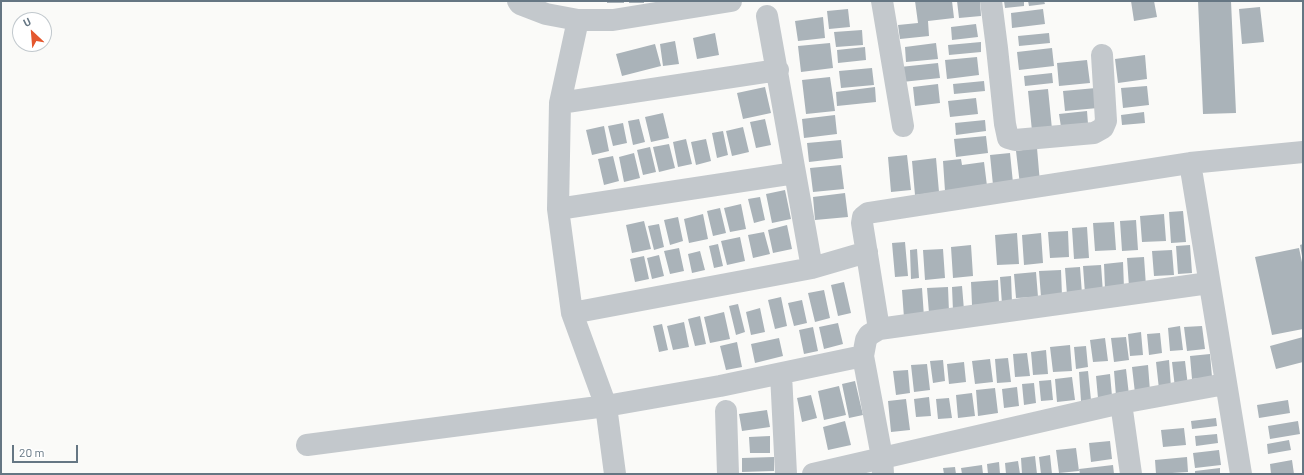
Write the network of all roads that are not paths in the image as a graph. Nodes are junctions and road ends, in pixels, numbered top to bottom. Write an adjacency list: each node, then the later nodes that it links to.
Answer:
1 (518, 1): 6 (street)
2 (731, 1): 6 (street)
3 (882, 1): 10 (street)
4 (991, 1): 7 (street)
5 (767, 16): 8 (street)
6 (578, 20): 9 (street)
7 (1102, 55)
8 (778, 70): 9 (street); 13 (street)
9 (560, 103): 14 (street)
10 (903, 126)
11 (1303, 152): 12 (street)
12 (1190, 163): 15 (street); 17 (street)
13 (795, 173): 14 (street); 16 (street)
14 (558, 209): 18 (street)
15 (866, 252): 16 (street); 19 (street)
16 (812, 268): 18 (street)
17 (1209, 283): 19 (street); 22 (street)
18 (572, 313): 24 (street)
19 (880, 329): 20 (street)
20 (863, 356): 21 (street); 27 (street)
21 (781, 374): 24 (street); 30 (street)
22 (1225, 384): 23 (street); 33 (street)
23 (1121, 403): 27 (street); 32 (street)
24 (606, 406): 26 (street); 28 (street)
25 (726, 411): 29 (street)
26 (307, 445)
27 (882, 466): 31 (street)
28 (615, 474)
29 (728, 474)
30 (786, 474)
31 (813, 474)
32 (1131, 474)
33 (1241, 474)

